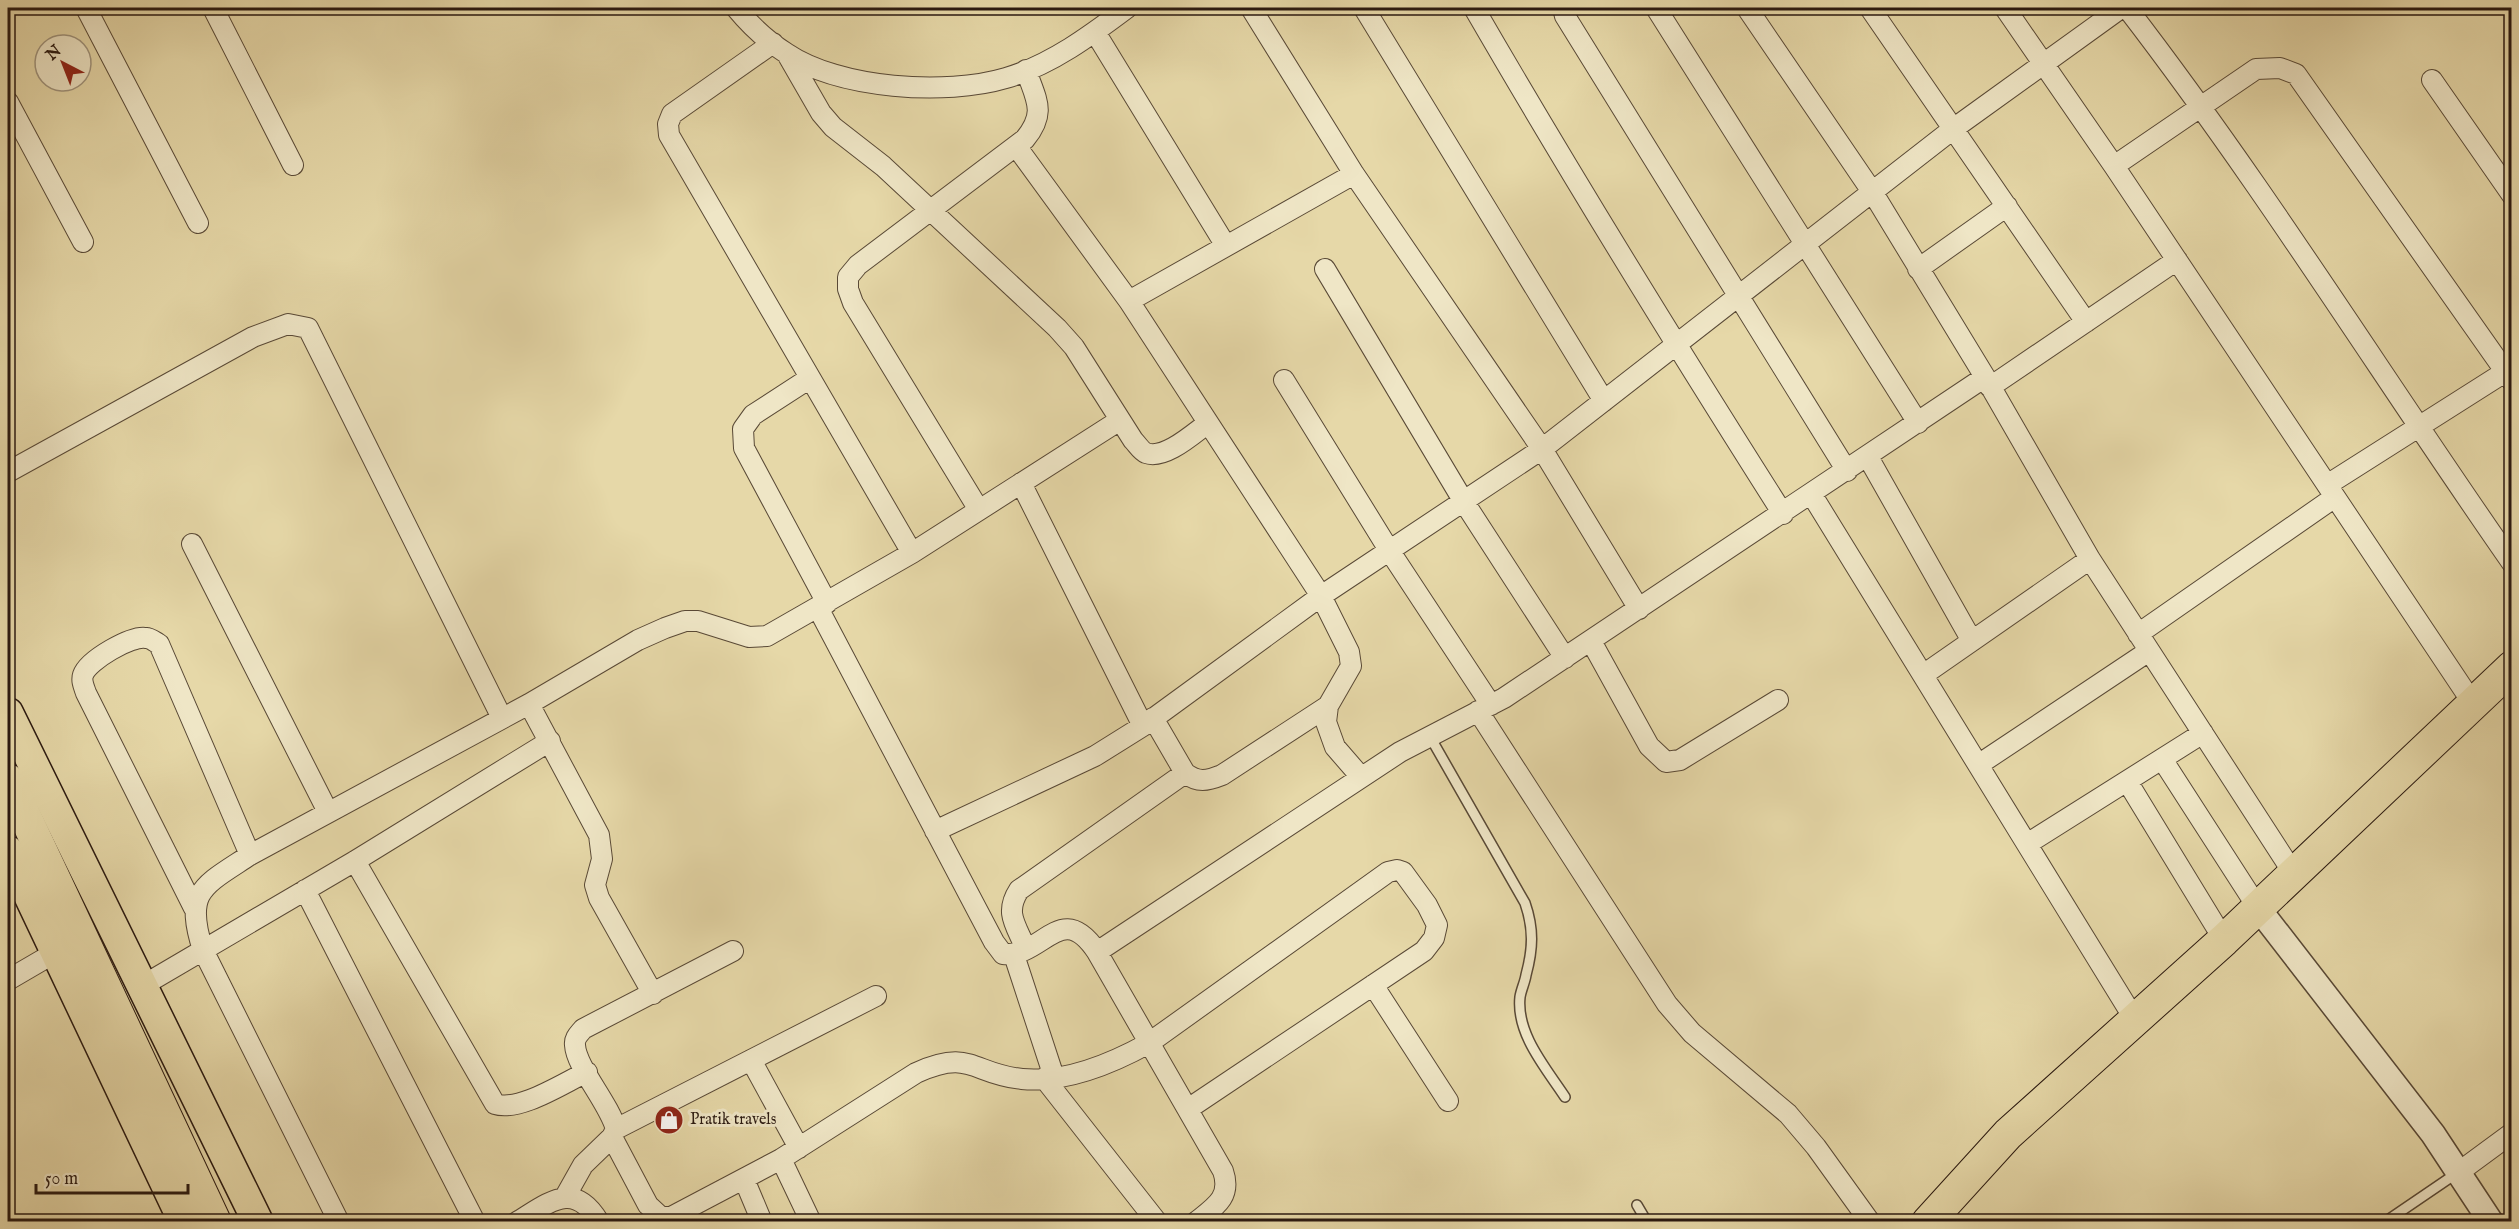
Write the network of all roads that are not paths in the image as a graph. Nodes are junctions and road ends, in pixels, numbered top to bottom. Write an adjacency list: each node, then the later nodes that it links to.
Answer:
1 (86, 8): 31 (street)
2 (213, 8): 24 (street)
3 (736, 8): 16 (street)
4 (1127, 8): 15 (street)
5 (1251, 8): 26 (street)
6 (1474, 8): 41 (street)
7 (1563, 8): 38 (street)
8 (1656, 8): 34 (street)
9 (1747, 8): 27 (street)
10 (1870, 8): 22 (street)
11 (2005, 8): 17 (street)
12 (2121, 8): 17 (street)
13 (2127, 8): 21 (street)
14 (1372, 10): 46 (street)
15 (1095, 33): 18 (street); 33 (street)
16 (780, 49): 18 (street); 30 (street); 43 (street)
17 (2044, 63): 22 (street); 25 (street)
18 (1026, 70): 23 (street)
19 (2432, 80): 28 (street)
20 (8, 102): 32 (street)
21 (2202, 104): 25 (street); 42 (street); 50 (street)
22 (1953, 129): 27 (street); 29 (street)
23 (1016, 146): 30 (street); 39 (street)
24 (293, 165)
25 (2115, 166): 35 (street)
26 (1354, 174): 33 (street); 51 (street)
27 (1873, 193): 34 (street); 37 (street)
28 (2511, 195)
29 (2007, 206): 37 (street); 40 (street)
30 (931, 210): 47 (street); 59 (street)
31 (198, 223)
32 (83, 242)
33 (1226, 246): 39 (street)
34 (1805, 246): 38 (street); 49 (street)
35 (2177, 260): 40 (street); 56 (street)
36 (1325, 269): 58 (street)
37 (1918, 269): 45 (street)
38 (1740, 296): 41 (street); 53 (street)
39 (1129, 301): 48 (street)
40 (2086, 322): 45 (street)
41 (1675, 343): 46 (street); 60 (street)
42 (2508, 376): 50 (street)
43 (810, 378): 63 (street); 67 (street)
44 (1284, 380): 62 (street)
45 (1988, 382): 49 (street); 64 (street)
46 (1604, 401): 51 (street)
47 (1120, 420): 48 (street); 55 (street)
48 (1208, 423): 66 (street)
49 (1918, 423): 52 (street)
50 (2418, 428): 56 (street); 65 (street)
51 (1542, 448): 58 (street); 68 (street)
52 (1868, 457): 53 (street); 71 (street)
53 (1846, 471): 57 (street)
54 (8, 472): 82 (street)
55 (1021, 483): 59 (street); 83 (street)
56 (2331, 491): 69 (street); 78 (street)
57 (1812, 495): 60 (street); 75 (street)
58 (1464, 502): 62 (street); 73 (street)
59 (979, 510): 63 (street)
60 (1783, 514): 68 (street)
61 (192, 544): 93 (street)
62 (1389, 550): 66 (street); 80 (street)
63 (912, 553): 67 (street)
64 (2090, 559): 69 (street); 71 (street)
65 (2511, 563)
66 (1321, 596): 79 (street); 83 (street)
67 (822, 605): 77 (street); 94 (street)
68 (1639, 609): 70 (street)
69 (2138, 634): 72 (street)
70 (1591, 641): 73 (street); 76 (street)
71 (1972, 641): 75 (street)
72 (2149, 651): 84 (street); 88 (street)
73 (1565, 658): 80 (street)
74 (2511, 667): 78 (highway)
75 (1923, 675): 88 (street)
76 (1778, 700)
77 (528, 704): 82 (street); 86 (street)
78 (2474, 705): 99 (highway)
79 (1328, 706): 89 (street); 90 (street)
80 (1484, 708): 85 (street); 142 (street)
81 (8, 713): 111 (main road)
82 (502, 718): 93 (street)
83 (1148, 722): 89 (street); 94 (street)
84 (2203, 733): 87 (street); 99 (street)
85 (1429, 735): 90 (street); 119 (lane)
86 (550, 741): 97 (street); 112 (street)
87 (2162, 759): 92 (street); 102 (street)
88 (1978, 765): 95 (street)
89 (1185, 773): 107 (street)
90 (1361, 777): 108 (street)
91 (8, 780): 131 (highway)
92 (2127, 782): 95 (street); 103 (street)
93 (328, 812): 96 (street)
94 (935, 831): 107 (street)
95 (2027, 844): 114 (street)
96 (250, 855): 101 (street); 101 (street)
97 (354, 861): 100 (street); 117 (street)
98 (11, 867): 106 (main road)
99 (2294, 874): 102 (highway)
100 (305, 890): 104 (street); 134 (street)
101 (194, 908): 104 (street)
102 (2258, 908): 103 (highway); 126 (street)
103 (2223, 940): 114 (highway)
104 (203, 950): 111 (street); 133 (street)
105 (733, 951): 112 (street)
106 (56, 952): 109 (street); 130 (main road)
107 (1020, 952): 108 (street); 118 (street)
108 (1097, 952): 115 (street)
109 (8, 980)
110 (1373, 985): 115 (street); 120 (street); 121 (street)
111 (142, 986): 132 (main road)
112 (653, 994): 117 (street)
113 (876, 996): 116 (street)
114 (2135, 1020): 143 (highway)
115 (1149, 1043): 118 (street); 121 (street)
116 (751, 1060): 122 (street); 124 (street)
117 (587, 1072): 122 (street)
118 (1049, 1078): 124 (street); 139 (street)
119 (1564, 1097)
120 (1448, 1101)
121 (1188, 1109): 140 (street)
122 (614, 1133): 127 (street); 128 (street)
123 (2511, 1133): 126 (street)
124 (799, 1148): 125 (street)
125 (781, 1160): 127 (street); 138 (street)
126 (2459, 1172): 144 (lane); 145 (street)
127 (744, 1179): 137 (street)
128 (566, 1197): 135 (street); 136 (street)
129 (1637, 1205): 141 (lane)
130 (184, 1221)
131 (215, 1221)
132 (258, 1221)
133 (339, 1221)
134 (475, 1221)
135 (517, 1221)
136 (599, 1221)
137 (762, 1221)
138 (811, 1221)
139 (1156, 1221)
140 (1196, 1221)
141 (1647, 1221)
142 (1869, 1221)
143 (1928, 1221)
144 (2385, 1221)
145 (2491, 1221)

